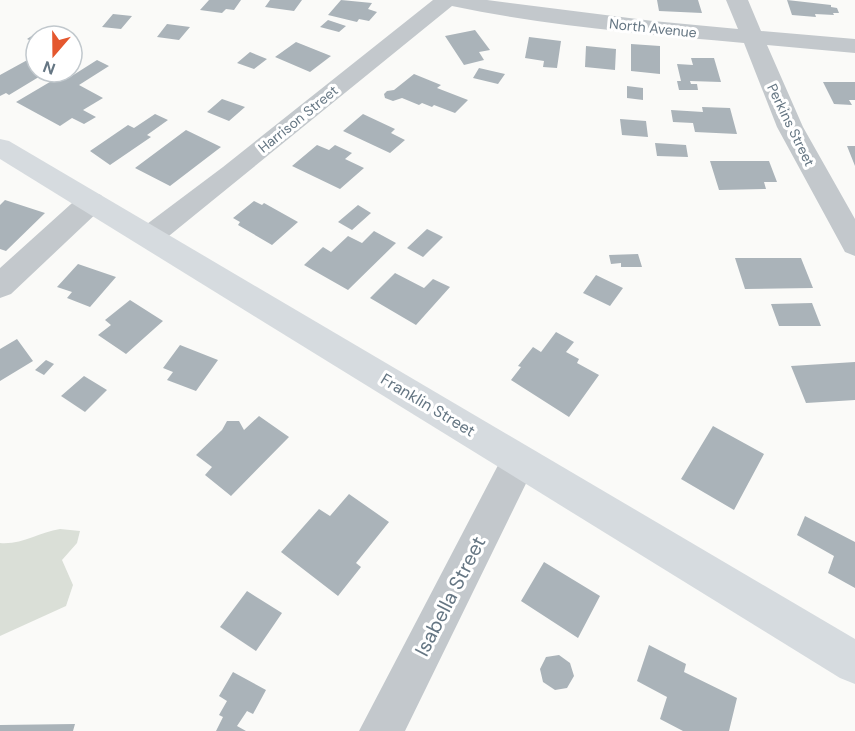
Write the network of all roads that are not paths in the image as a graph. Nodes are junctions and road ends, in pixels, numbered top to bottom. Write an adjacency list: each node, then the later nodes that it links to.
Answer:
1 (446, 0): 8 (street, Harrison Street)
2 (453, 0): 4 (street, North Avenue)
3 (737, 0): 4 (street, Perkins Street)
4 (753, 39): 5 (street, North Avenue); 9 (street, Perkins Street)
5 (855, 46)
6 (0, 147): 7 (main road, Franklin Street)
7 (91, 202): 8 (main road, Franklin Street); 10 (street)
8 (149, 237): 11 (main road, Franklin Street)
9 (855, 245)
10 (0, 286)
11 (519, 461): 12 (main road, Franklin Street); 13 (street, Isabella Street)
12 (855, 663)
13 (381, 731)

